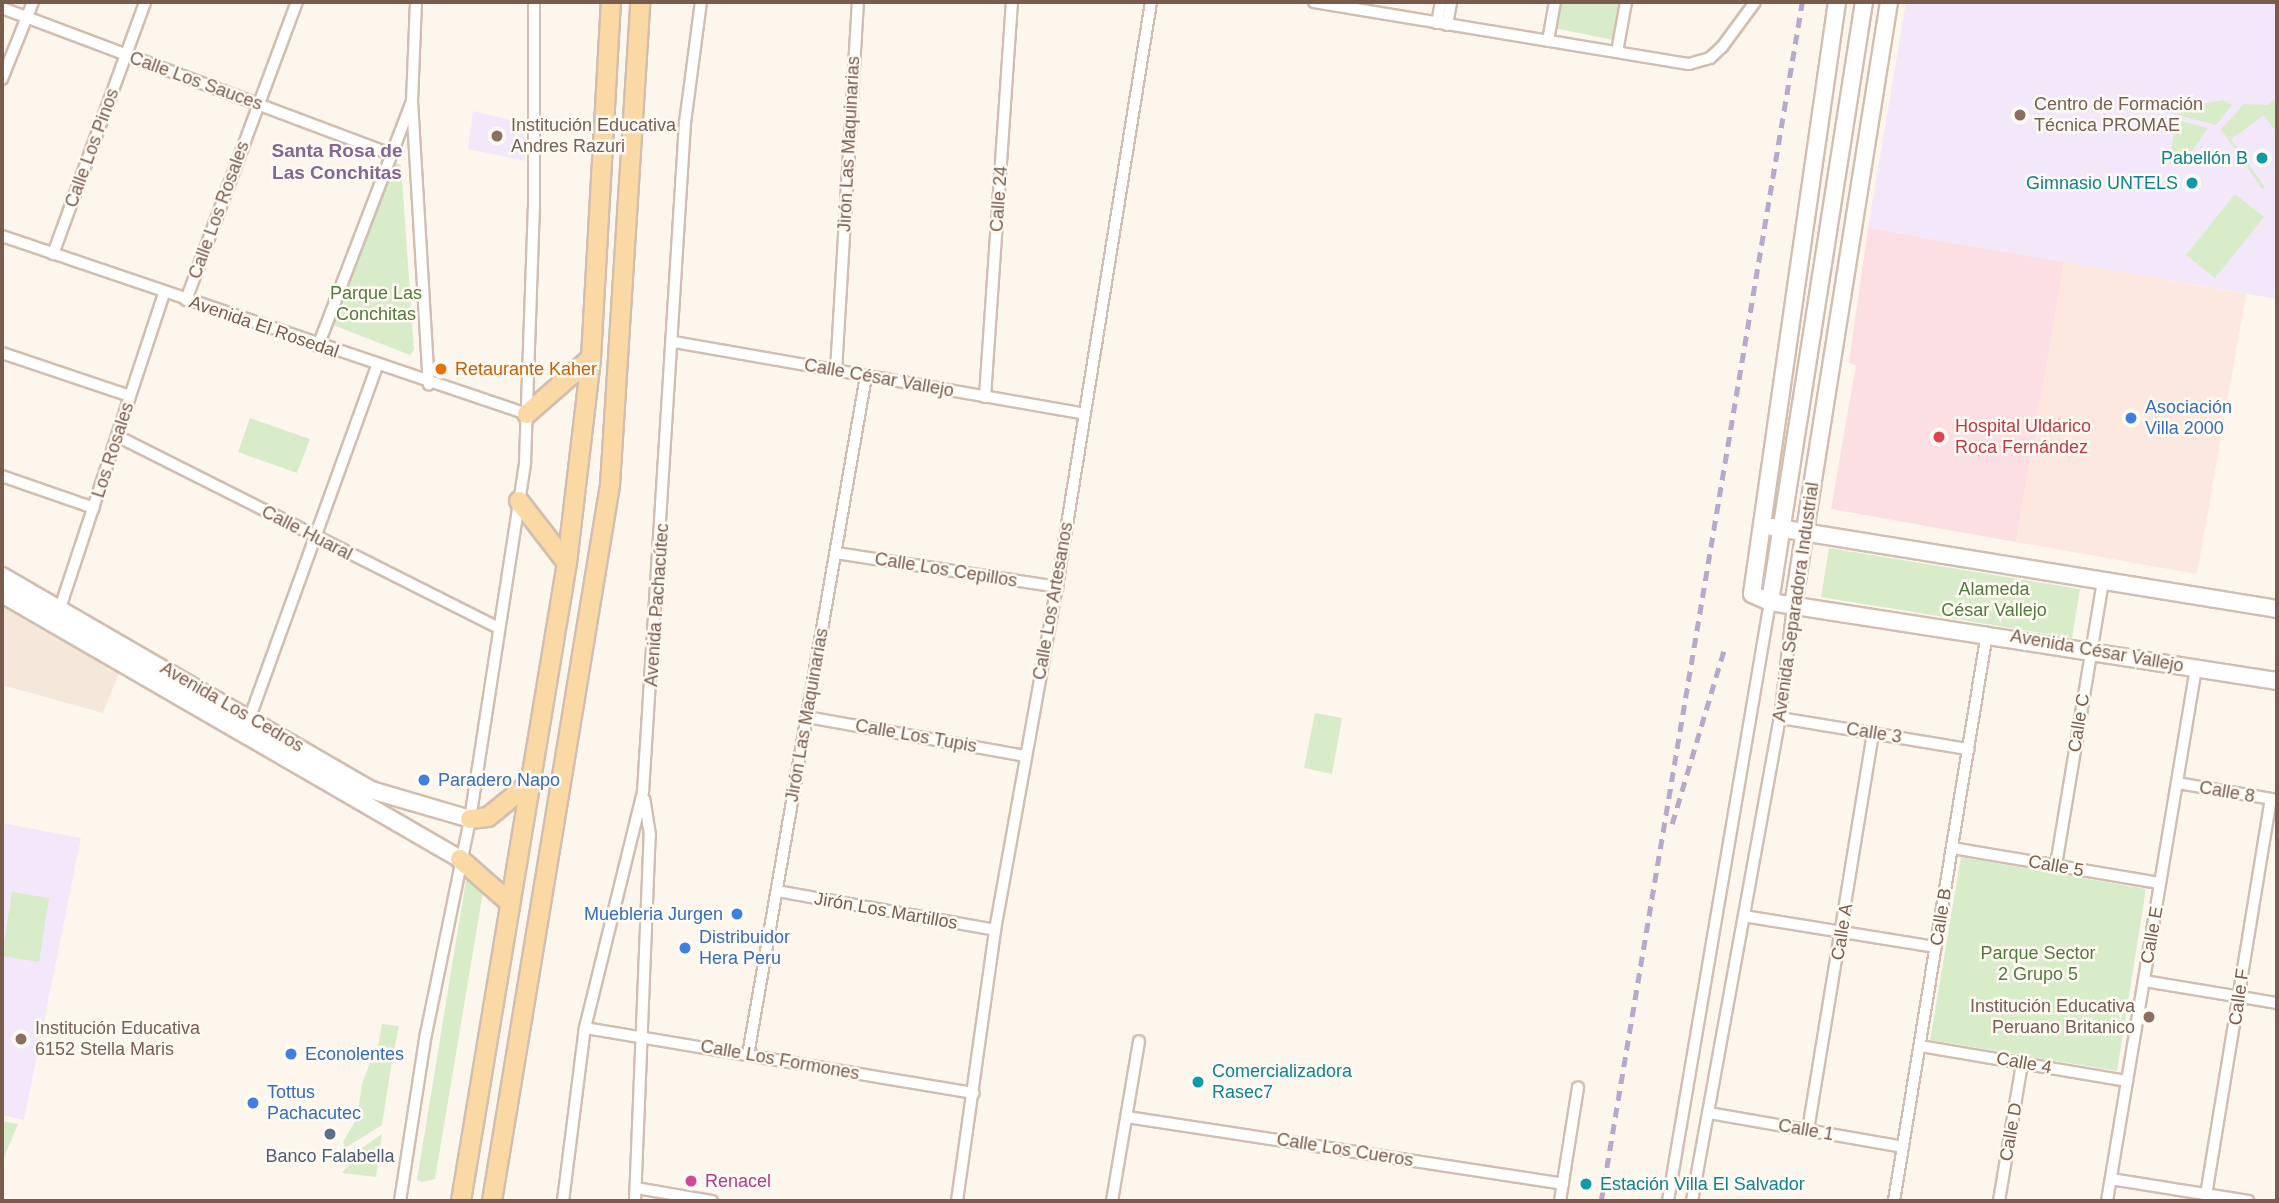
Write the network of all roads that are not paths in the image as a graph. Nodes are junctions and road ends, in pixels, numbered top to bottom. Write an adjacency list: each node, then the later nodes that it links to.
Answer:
1 (33, 2): 23 (street)
2 (145, 2): 27 (street, Calle Los Pinos)
3 (297, 2): 32 (street, Calle Los Rosales)
4 (416, 2): 29 (street)
5 (534, 2): 48 (street)
6 (611, 2): 30 (main road)
7 (640, 2): 31 (main road)
8 (701, 2): 38 (street, Avenida Pachacútec)
9 (858, 2): 43 (street, Jirón Las Maquinarias)
10 (1012, 2): 47 (street, Calle 24)
11 (1151, 2): 49 (street, Calle Los Artesanos)
12 (1314, 2): 21 (street)
13 (1441, 2): 24 (street)
14 (1451, 2): 24 (street)
15 (1555, 2): 25 (street)
16 (1626, 2): 26 (street)
17 (1755, 2): 26 (street)
18 (1837, 2): 54 (main road)
19 (1864, 2): 55 (main road, Avenida Separadora Industrial)
20 (1889, 2): 56 (main road, Avenida Separadora Industrial)
21 (1353, 5): 24 (street)
22 (2, 8): 23 (street, Calle Los Sauces)
23 (26, 18): 27 (street, Calle Los Sauces); 28 (street)
24 (1442, 24): 25 (street)
25 (1548, 41): 26 (street)
26 (1617, 52)
27 (126, 55): 32 (street, Calle Los Sauces); 35 (street, Calle Los Pinos)
28 (2, 79)
29 (412, 101): 33 (street); 45 (street)
30 (606, 101): 31 (main road); 41 (main road)
31 (635, 103): 77 (main road)
32 (258, 104): 33 (street, Calle Los Sauces); 37 (street, Calle Los Rosales)
33 (391, 153): 39 (street)
34 (2, 236): 35 (street, Avenida El Rosedal)
35 (53, 254): 36 (street, Avenida El Rosedal)
36 (164, 293): 37 (street, Avenida El Rosedal); 46 (street, Los Rosales)
37 (186, 300): 39 (street, Avenida El Rosedal)
38 (674, 342): 43 (street, Calle César Vallejo); 83 (street, Avenida Pachacútec)
39 (318, 346): 42 (street, Avenida El Rosedal)
40 (2, 353): 46 (street)
41 (591, 358): 48 (main road); 59 (main road)
42 (377, 366): 45 (street, Avenida El Rosedal); 57 (street)
43 (836, 371): 44 (street, Calle César Vallejo)
44 (866, 376): 47 (street, Calle César Vallejo); 58 (street, Jirón Las Maquinarias)
45 (429, 384): 48 (street, Avenida El Rosedal)
46 (130, 397): 50 (street, Los Rosales)
47 (985, 397): 49 (street, Calle César Vallejo)
48 (527, 414): 52 (street)
49 (1085, 414): 62 (street, Calle Los Artesanos)
50 (117, 436): 53 (street, Los Rosales); 57 (street, Calle Huaral)
51 (2, 476): 53 (street)
52 (519, 501): 59 (main road); 68 (street)
53 (94, 508): 66 (street, Los Rosales)
54 (1761, 525): 55 (main road); 64 (main road, Avenida César Vallejo)
55 (1782, 530): 56 (main road); 64 (main road, Avenida Separadora Industrial)
56 (1805, 532): 61 (main road); 65 (main road, Avenida Separadora Industrial)
57 (315, 537): 68 (street, Calle Huaral); 74 (street)
58 (836, 553): 62 (street, Calle Los Cepillos); 73 (street, Jirón Las Maquinarias)
59 (567, 563): 76 (main road)
60 (2, 576): 66 (main road, Avenida Los Cedros)
61 (2103, 581): 67 (main road); 70 (street, Calle C)
62 (1057, 587): 80 (street, Calle Los Artesanos)
63 (2, 594): 87 (main road, Avenida Los Cedros)
64 (1770, 602): 65 (main road, Avenida César Vallejo); 127 (street, Avenida Separadora Industrial)
65 (1793, 606): 69 (main road, Avenida César Vallejo); 75 (street, Avenida Separadora Industrial)
66 (60, 608): 74 (main road, Avenida Los Cedros)
67 (2277, 609)
68 (498, 628): 86 (street)
69 (1987, 633): 70 (main road, Avenida César Vallejo); 79 (street, Calle B)
70 (2091, 651): 71 (main road, Avenida César Vallejo); 90 (street, Calle C)
71 (2196, 668): 72 (main road, Avenida César Vallejo); 82 (street, Calle E)
72 (2277, 681)
73 (807, 716): 80 (street, Calle Los Tupis); 92 (street, Jirón Las Maquinarias)
74 (250, 717): 85 (main road, Avenida Los Cedros)
75 (1780, 718): 78 (street, Calle 3); 94 (street, Avenida Separadora Industrial)
76 (541, 720): 77 (main road); 81 (main road)
77 (573, 725): 120 (main road)
78 (1872, 733): 79 (street, Calle 3); 96 (street, Calle A)
79 (1968, 749): 88 (street, Calle B)
80 (1026, 756): 95 (street, Calle Los Artesanos)
81 (531, 782): 86 (main road); 93 (main road)
82 (2177, 783): 84 (street, Calle 8); 91 (street, Calle E)
83 (643, 792): 101 (street, Avenida Pachacútec); 102 (street)
84 (2274, 800): 99 (street, Calle F)
85 (435, 810): 86 (main road, Avenida Los Cedros); 87 (main road)
86 (470, 819): 89 (street)
87 (427, 840): 89 (main road, Avenida Los Cedros)
88 (1952, 848): 90 (street, Calle 5); 97 (street, Calle B)
89 (460, 859): 93 (main road); 118 (street)
90 (2056, 865): 91 (street, Calle 5)
91 (2160, 883): 98 (street, Calle E)
92 (777, 891): 95 (street, Jirón Los Martillos); 105 (street, Jirón Las Maquinarias)
93 (510, 903): 119 (main road)
94 (1744, 916): 96 (street); 110 (street, Avenida Separadora Industrial)
95 (995, 930): 109 (street, Calle Los Artesanos)
96 (1842, 931): 97 (street); 112 (street, Calle A)
97 (1936, 947): 104 (street, Calle B)
98 (2144, 981): 99 (street); 107 (street, Calle E)
99 (2239, 997): 100 (street); 117 (street, Calle F)
100 (2277, 1003)
101 (585, 1028): 102 (street, Calle Los Formones); 121 (street, Avenida Pachacútec)
102 (641, 1037): 105 (street, Calle Los Formones); 116 (street)
103 (1139, 1041): 111 (street)
104 (1920, 1046): 106 (street, Calle 4); 113 (street, Calle B)
105 (748, 1055): 109 (street, Calle Los Formones)
106 (2022, 1063): 107 (street, Calle 4); 130 (street, Calle D)
107 (2127, 1081): 114 (street, Calle E)
108 (1578, 1087): 115 (street)
109 (974, 1093): 124 (street, Calle Los Artesanos)
110 (1709, 1113): 112 (street, Calle 1); 128 (street, Avenida Separadora Industrial)
111 (1127, 1117): 115 (street, Calle Los Cueros); 125 (street)
112 (1808, 1130): 113 (street, Calle 1)
113 (1903, 1147): 129 (street, Calle B)
114 (2111, 1180): 117 (street); 131 (street, Calle E)
115 (1563, 1184): 126 (street)
116 (636, 1188): 122 (street); 123 (street)
117 (2207, 1195): 132 (street)
118 (400, 1201)
119 (461, 1201)
120 (492, 1201)
121 (563, 1201)
122 (635, 1201)
123 (712, 1201)
124 (957, 1201)
125 (1112, 1201)
126 (1560, 1201)
127 (1668, 1201)
128 (1692, 1201)
129 (1894, 1201)
130 (1999, 1201)
131 (2107, 1201)
132 (2248, 1201)

